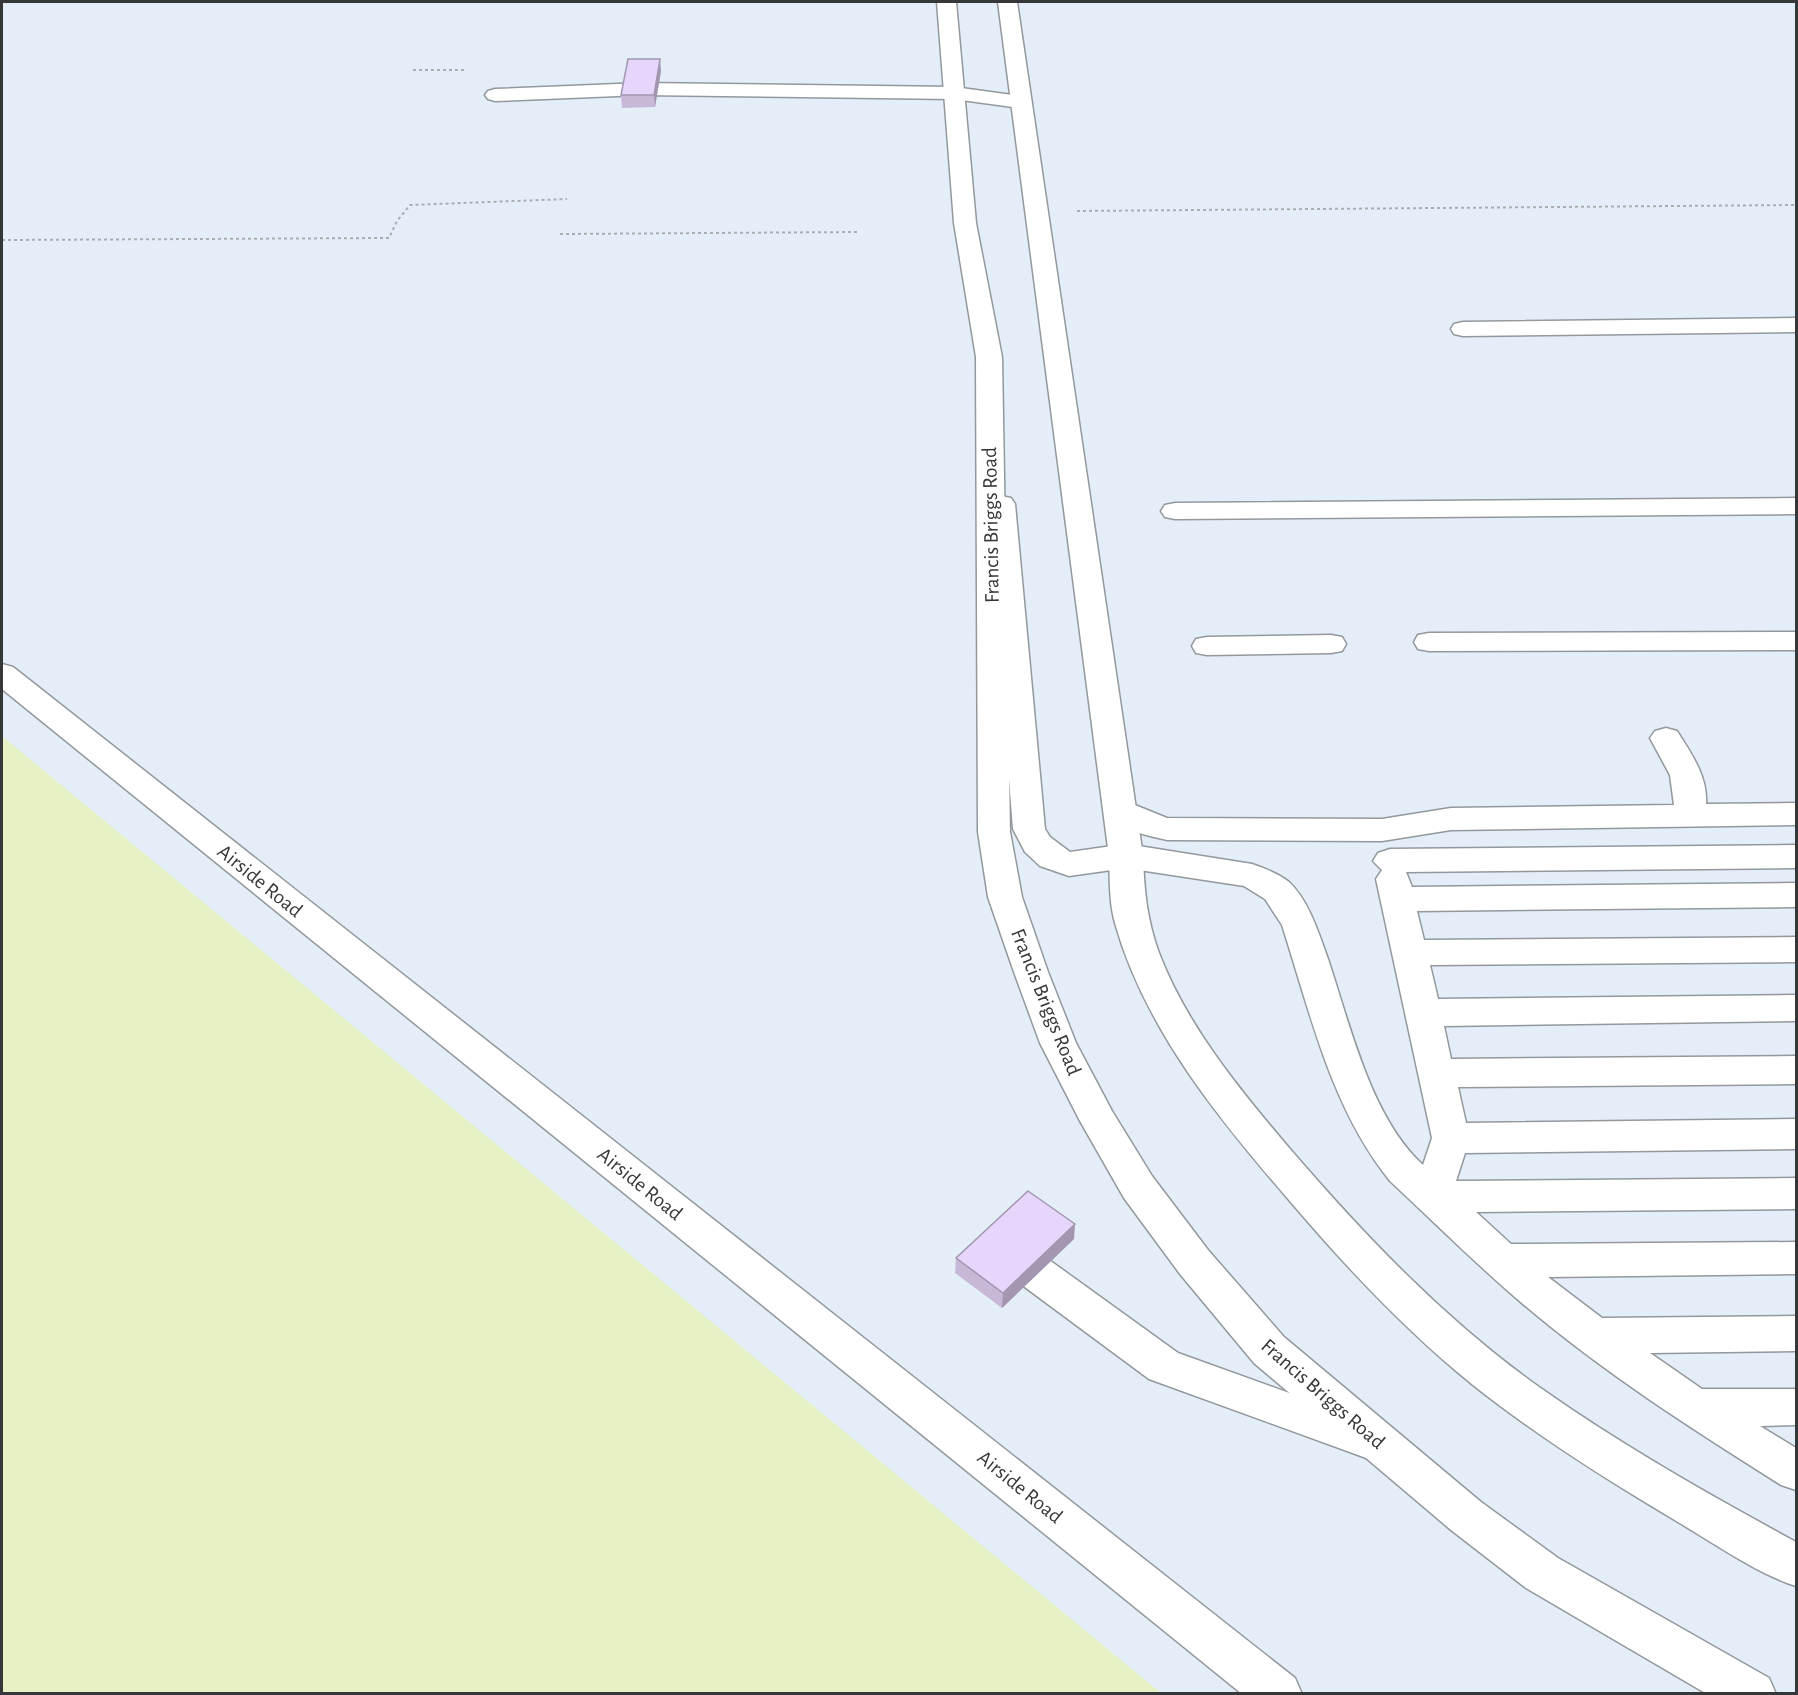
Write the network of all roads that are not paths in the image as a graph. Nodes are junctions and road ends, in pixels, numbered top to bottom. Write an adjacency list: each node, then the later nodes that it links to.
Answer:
1 (946, 2): 3 (street, Francis Briggs Road)
2 (1007, 2): 5 (street)
3 (954, 93): 4 (street); 5 (street); 8 (street, Francis Briggs Road)
4 (495, 95)
5 (1020, 102): 17 (street)
6 (1797, 325): 7 (street)
7 (1463, 329)
8 (989, 357): 21 (street); 42 (street, Francis Briggs Road)
9 (1797, 506): 10 (street)
10 (1175, 511)
11 (1797, 641): 12 (street)
12 (1429, 642)
13 (1331, 644): 14 (street)
14 (1207, 646)
15 (2, 674): 45 (street, Airside Road)
16 (1666, 738): 19 (street)
17 (1120, 810): 20 (street); 21 (street)
18 (1797, 814): 19 (street)
19 (1687, 815): 20 (street)
20 (1386, 845): 22 (street); 24 (street)
21 (1126, 856): 34 (street); 44 (street)
22 (1797, 856)
23 (1797, 895): 24 (street)
24 (1398, 899): 26 (street)
25 (1797, 950): 26 (street)
26 (1410, 953): 28 (street)
27 (1797, 1008): 28 (street)
28 (1423, 1013): 30 (street)
29 (1797, 1070): 30 (street)
30 (1437, 1073): 32 (street)
31 (1797, 1134): 32 (street)
32 (1451, 1138): 34 (street)
33 (1797, 1193): 34 (street)
34 (1431, 1197): 37 (street)
35 (1013, 1256): 42 (street)
36 (1797, 1258): 37 (street)
37 (1503, 1262): 39 (street)
38 (1797, 1333): 39 (street)
39 (1594, 1336): 41 (street)
40 (1797, 1407): 41 (street)
41 (1695, 1408): 43 (street)
42 (1379, 1444): 46 (street, Francis Briggs Road)
43 (1797, 1472)
44 (1797, 1565)
45 (1279, 1694)
46 (1753, 1694)

